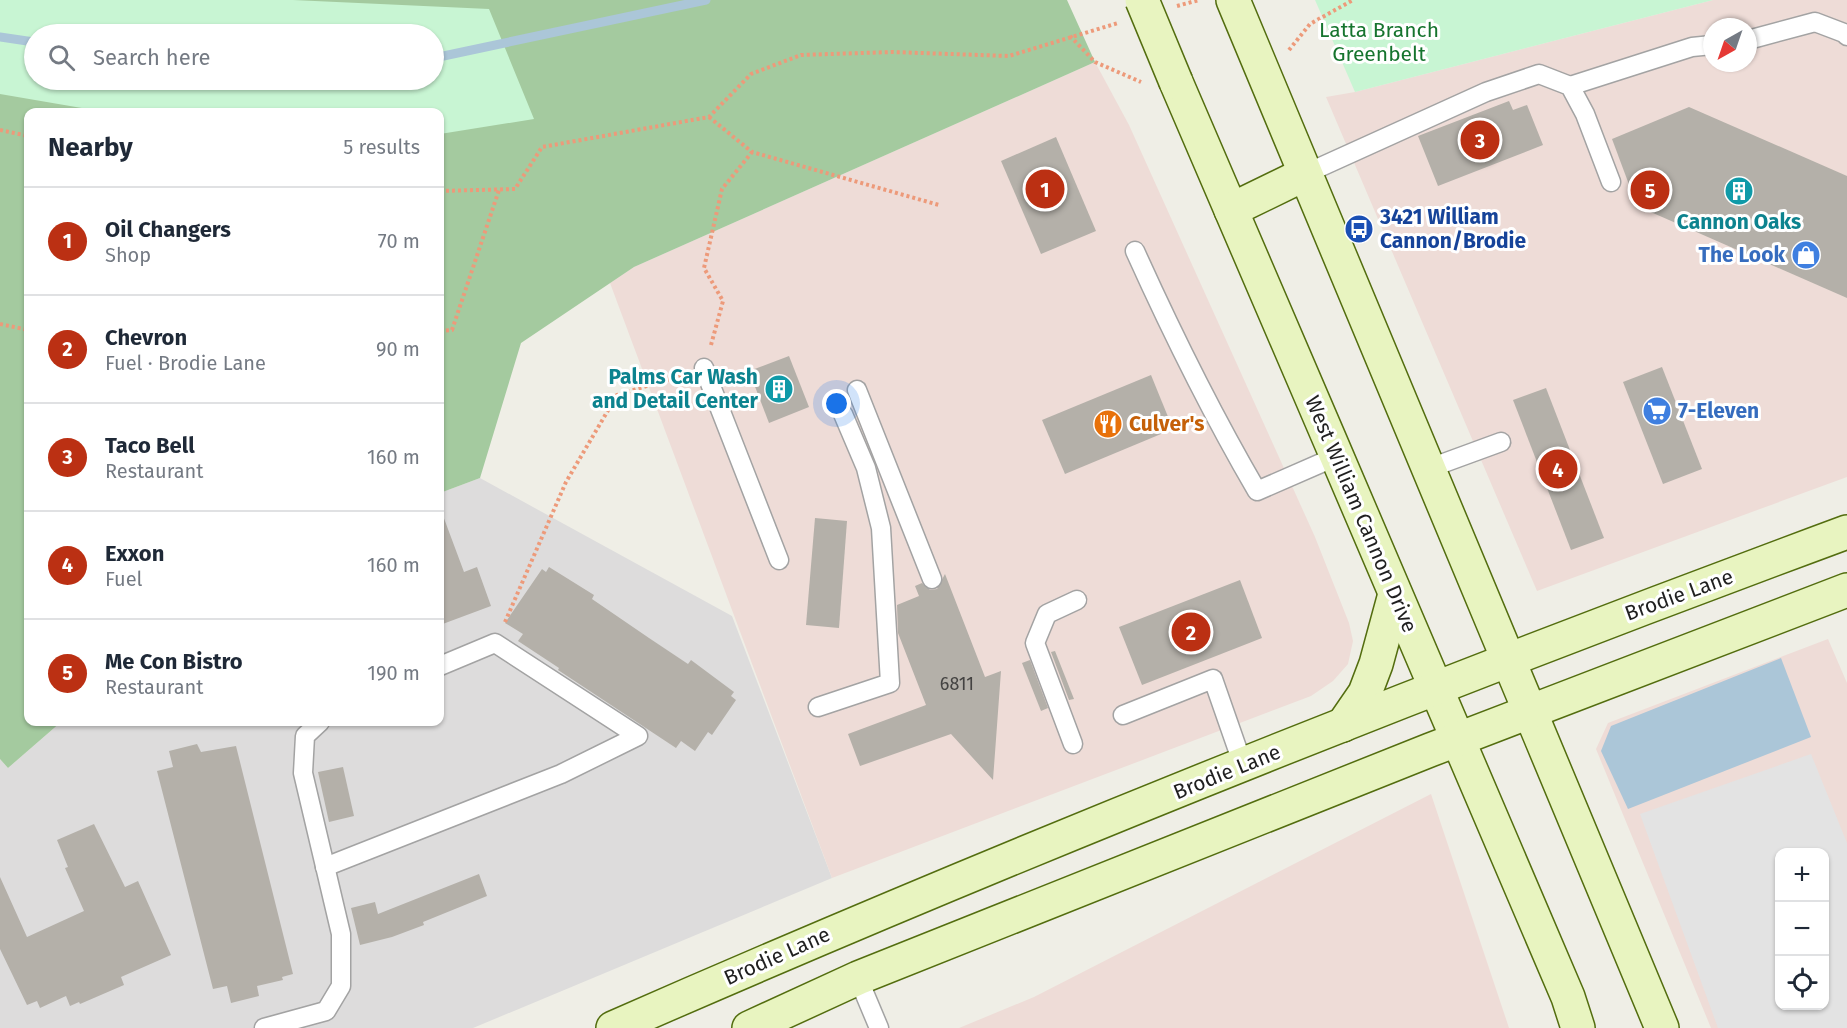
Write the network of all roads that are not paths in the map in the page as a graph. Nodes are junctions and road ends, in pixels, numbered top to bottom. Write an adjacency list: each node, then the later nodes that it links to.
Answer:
1 (1233, 0): 7 (main road)
2 (1144, 10): 9 (main road, West William Cannon Drive, bridge)
3 (1847, 36): 4 (lane)
4 (1757, 38)
5 (1703, 46): 6 (lane)
6 (1570, 86): 7 (lane); 8 (lane)
7 (1305, 174): 9 (main road); 16 (main road)
8 (1611, 182)
9 (1231, 210): 15 (main road, West William Cannon Drive)
10 (1136, 251): 15 (lane)
11 (704, 368): 18 (lane)
12 (857, 390): 19 (lane)
13 (843, 414): 26 (lane)
14 (1501, 442): 16 (lane)
15 (1335, 457): 21 (main road, West William Cannon Drive)
16 (1430, 468): 23 (main road)
17 (1847, 532): 23 (main road, Brodie Lane)
18 (779, 560)
19 (932, 579)
20 (1847, 590): 27 (main road)
21 (1395, 594): 25 (main road, West William Cannon Drive); 29 (main road)
22 (1077, 600): 32 (lane)
23 (1507, 658): 25 (main road, Brodie Lane); 27 (main road)
24 (444, 664): 34 (lane)
25 (1437, 686): 29 (main road, Brodie Lane); 31 (main road, West William Cannon Drive)
26 (818, 707)
27 (1528, 712): 31 (main road); 41 (main road)
28 (1123, 715): 33 (lane)
29 (1343, 725): 33 (main road, Brodie Lane)
30 (316, 726): 34 (lane)
31 (1459, 739): 35 (main road); 40 (main road, West William Cannon Drive)
32 (1073, 744)
33 (1243, 765): 37 (main road, Brodie Lane)
34 (325, 867): 36 (lane)
35 (858, 978): 38 (main road); 39 (lane)
36 (264, 1028)
37 (613, 1028)
38 (749, 1028)
39 (879, 1028)
40 (1578, 1028)
41 (1662, 1028)

